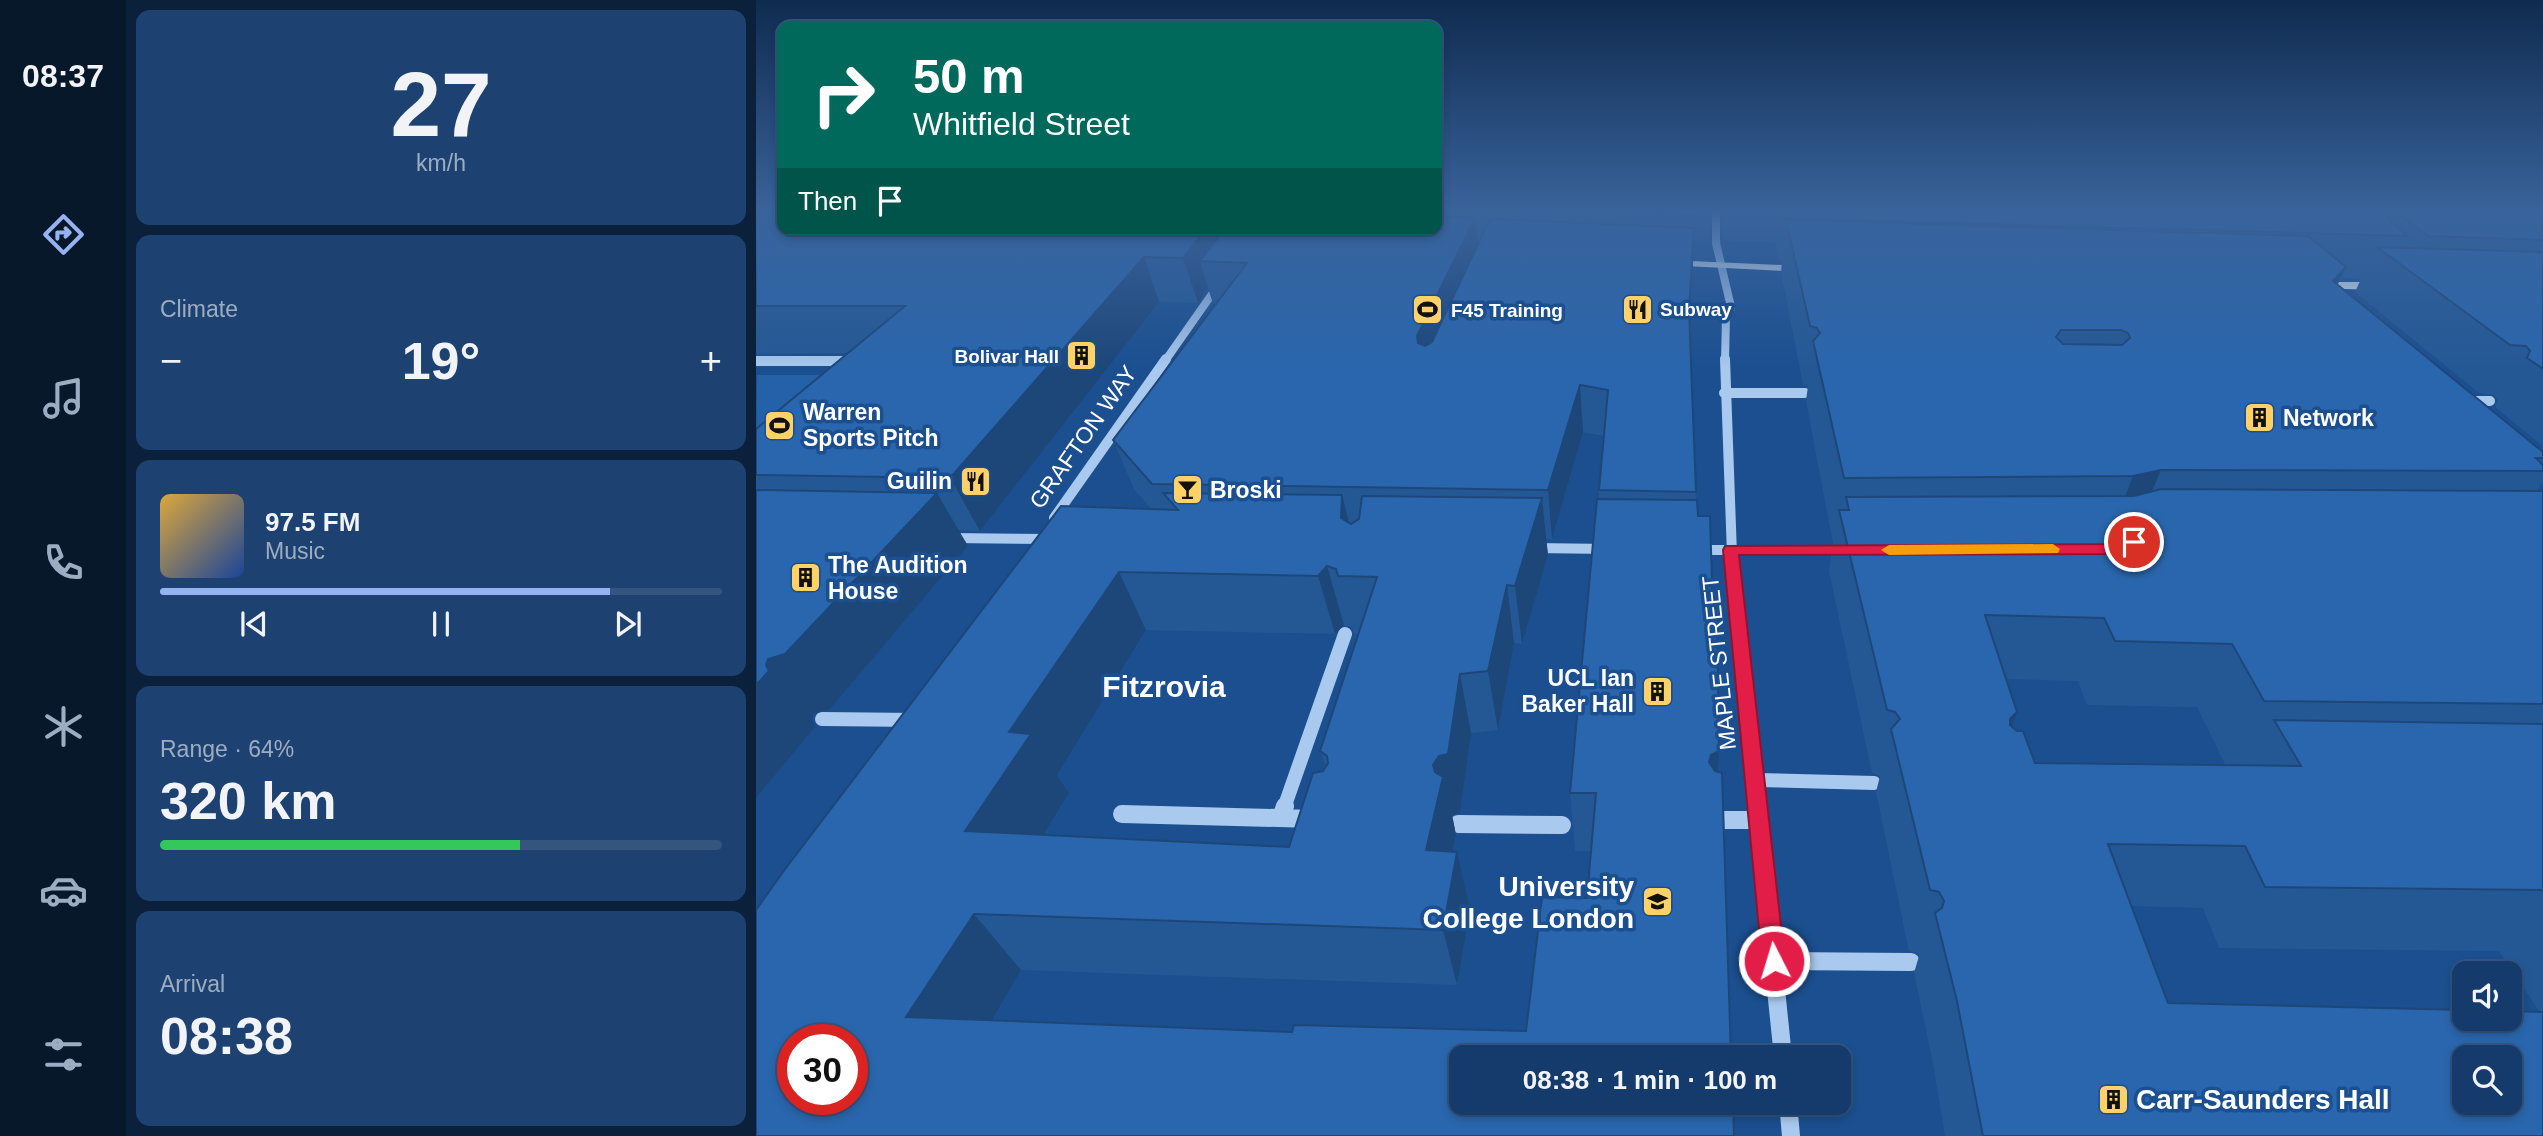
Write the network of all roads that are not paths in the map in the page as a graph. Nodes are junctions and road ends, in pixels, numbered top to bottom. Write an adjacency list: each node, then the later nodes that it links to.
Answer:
1 (1661, 263): 3 (main road)
2 (1720, 263): 3 (street)
3 (1721, 266): 4 (main road); 10 (street, MAPLE STREET)
4 (1817, 270)
5 (1222, 280): 16 (street, GRAFTON WAY)
6 (2301, 286): 7 (main road)
7 (2390, 287)
8 (863, 360): 9 (street)
9 (756, 362)
10 (1724, 393): 11 (street); 20 (street, MAPLE STREET)
11 (1805, 393)
12 (2455, 401): 13 (street)
13 (2490, 401)
14 (932, 538): 16 (street)
15 (1063, 540): 16 (street)
16 (1036, 545)
17 (1516, 548): 18 (street)
18 (1624, 549)
19 (1678, 550): 20 (street)
20 (1731, 550): 21 (street); 25 (street, MAPLE STREET)
21 (1861, 550)
22 (1345, 634): 28 (street)
23 (822, 719): 24 (street)
24 (919, 720)
25 (1756, 780): 26 (street); 31 (street, MAPLE STREET)
26 (1874, 783)
27 (1122, 814): 28 (street)
28 (1281, 818): 29 (street)
29 (1337, 820)
30 (1717, 820): 31 (street)
31 (1760, 820): 34 (street, MAPLE STREET)
32 (1458, 824): 33 (street)
33 (1562, 825)
34 (1774, 961): 35 (street); 36 (street, MAPLE STREET)
35 (1911, 962)
36 (1782, 1045)
37 (1789, 1115): 38 (street)
38 (1791, 1136)

